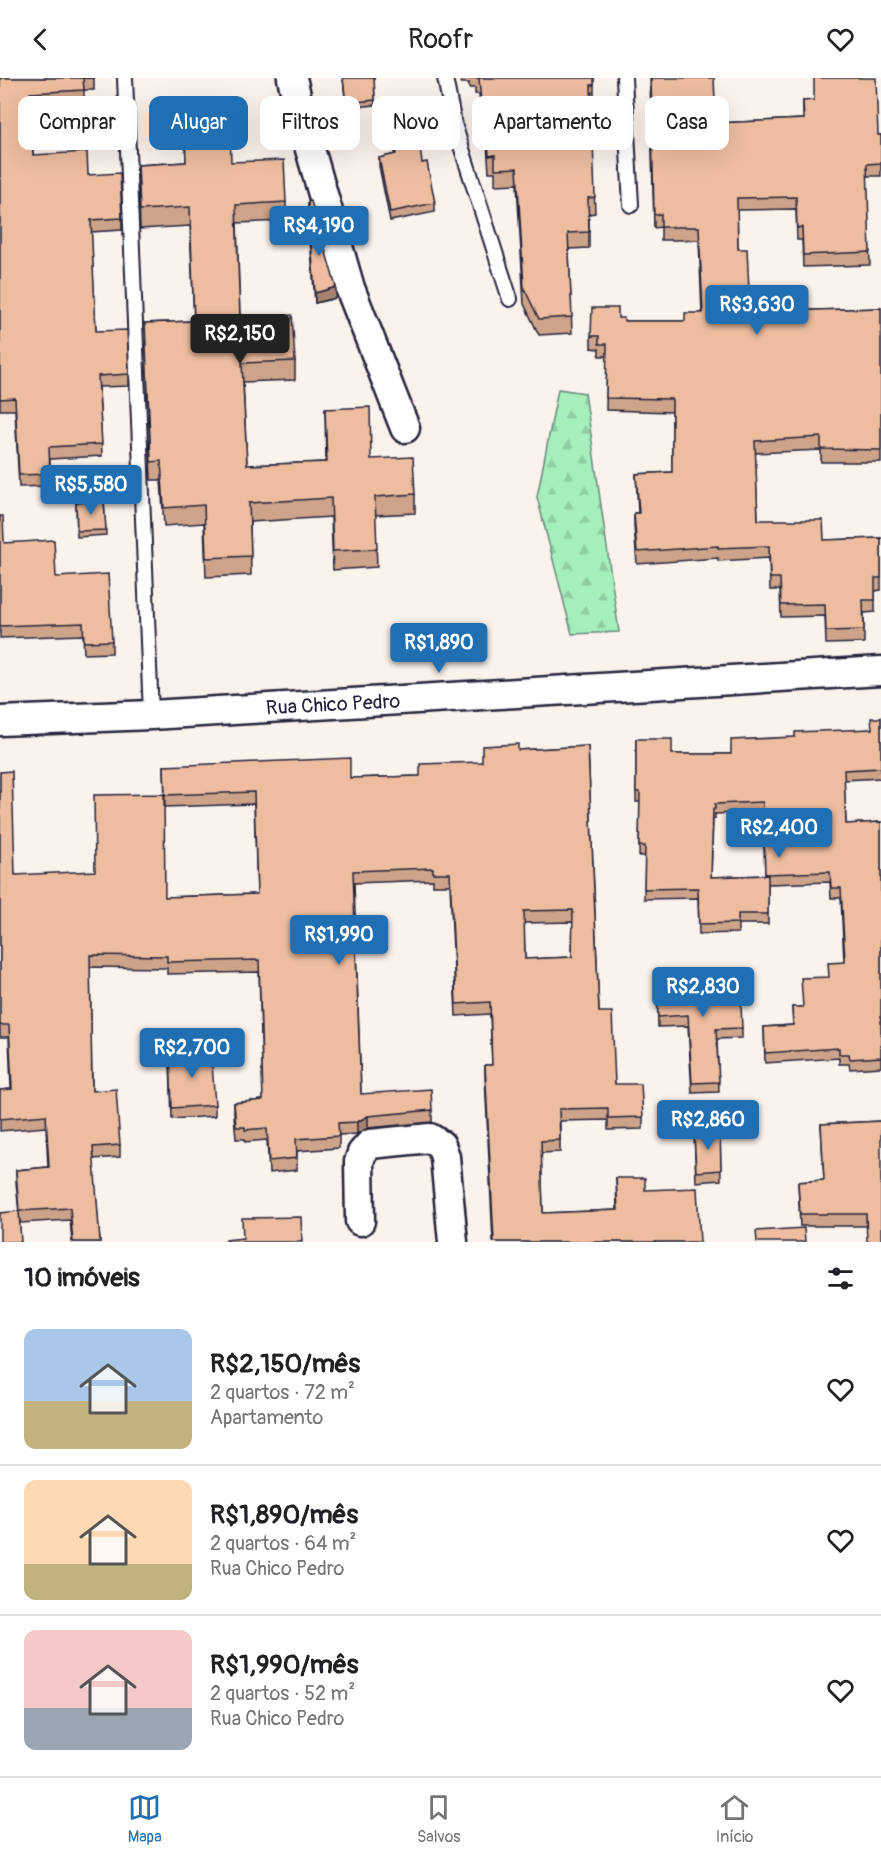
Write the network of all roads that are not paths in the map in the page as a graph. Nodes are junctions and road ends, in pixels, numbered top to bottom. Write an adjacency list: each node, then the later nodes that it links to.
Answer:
1 (125, 78): 9 (lane)
2 (292, 78): 7 (street)
3 (445, 78): 6 (lane)
4 (624, 78): 5 (lane)
5 (631, 204)
6 (510, 299)
7 (405, 428)
8 (881, 671): 9 (street, Rua Chico Pedro)
9 (151, 715): 10 (street, Rua Chico Pedro)
10 (0, 721)
11 (360, 1221): 12 (street)
12 (453, 1242)

